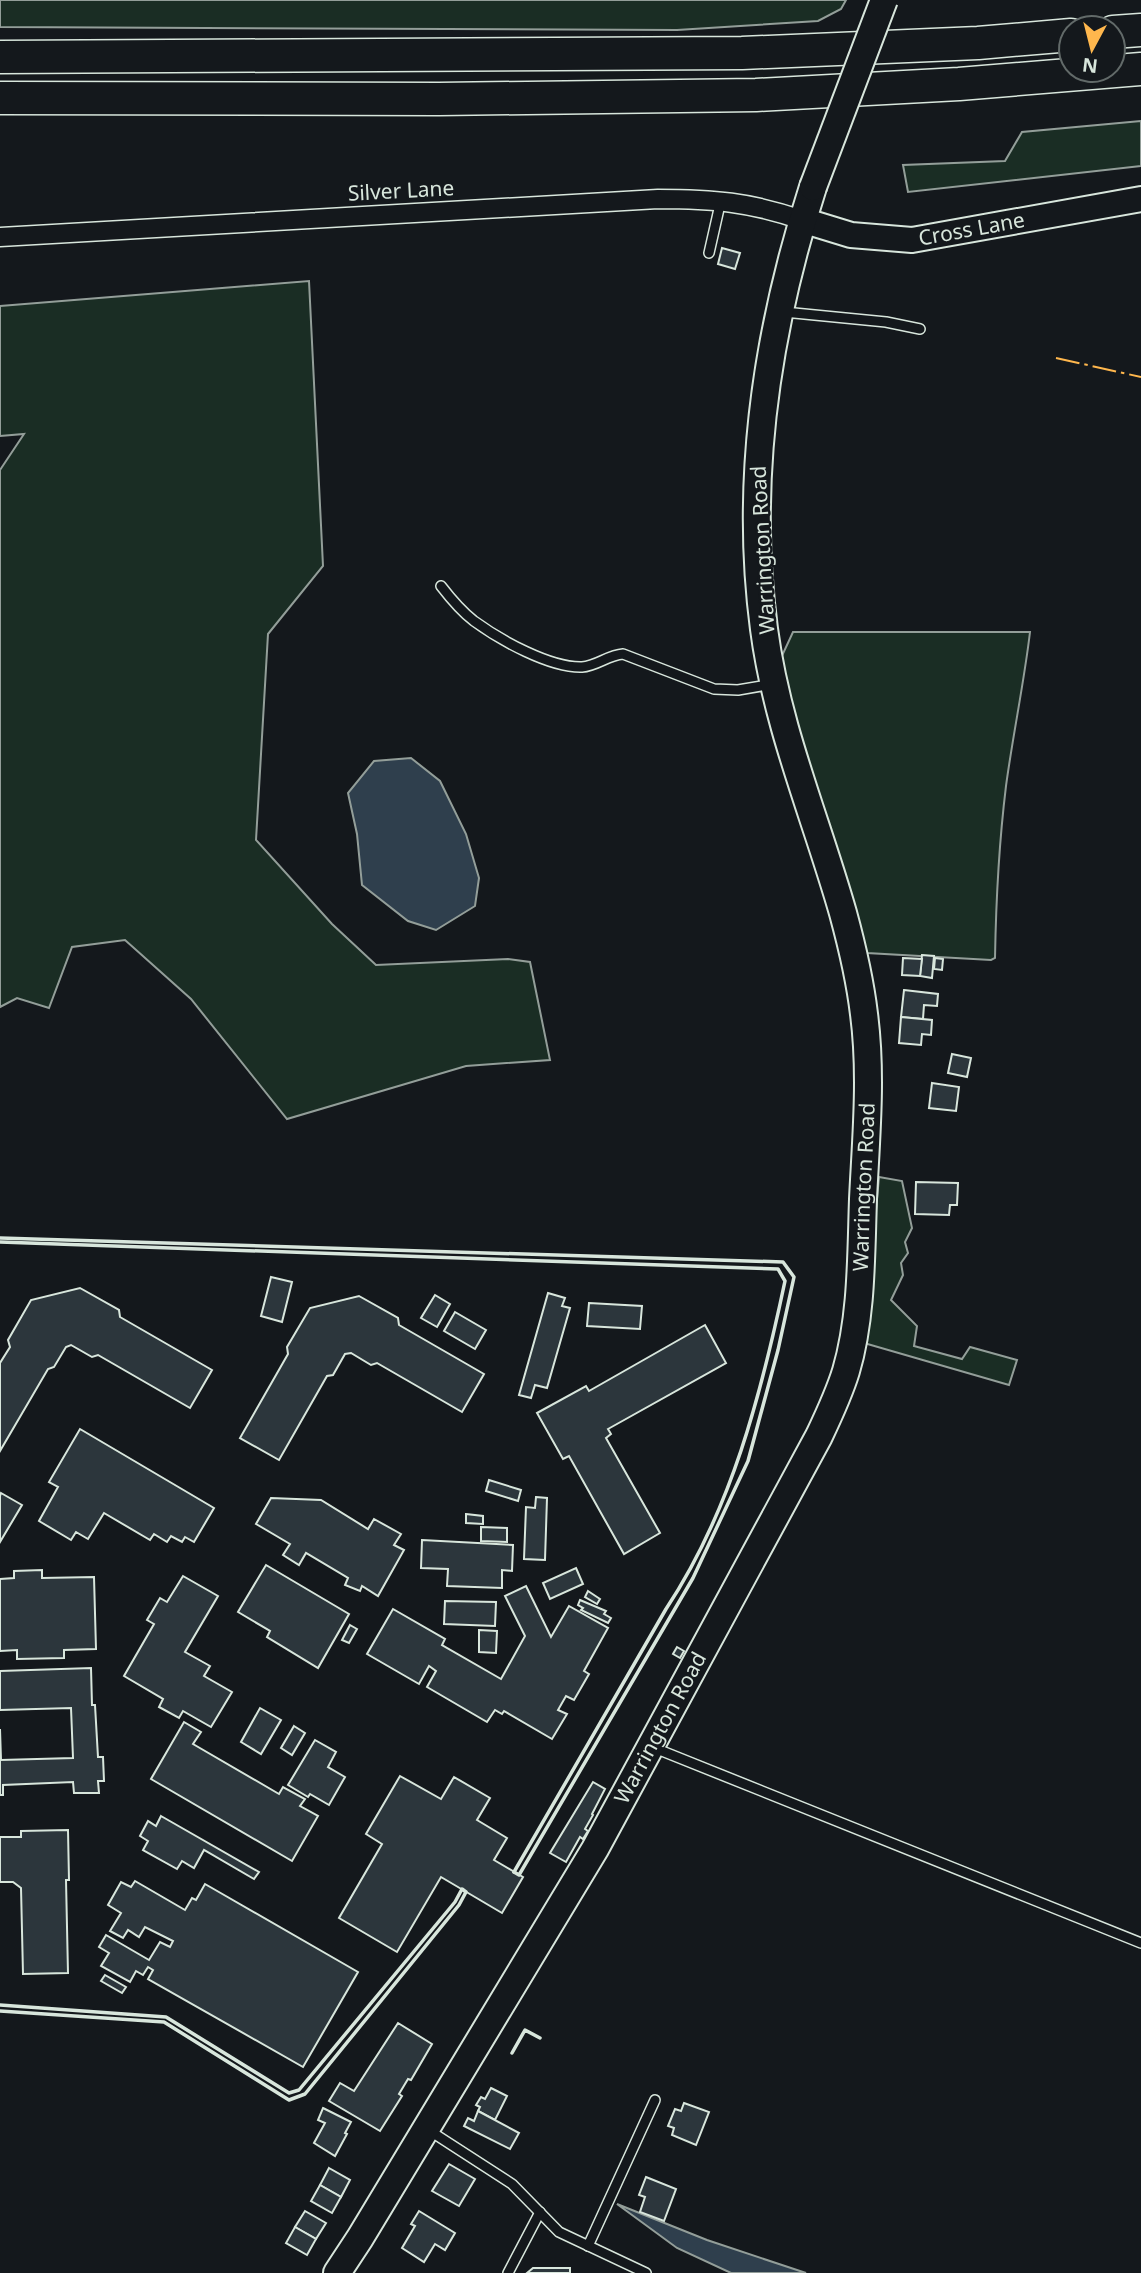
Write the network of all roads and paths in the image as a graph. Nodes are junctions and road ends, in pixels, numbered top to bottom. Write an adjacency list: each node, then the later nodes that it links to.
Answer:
1 (884, 0): 8 (main road, Warrington Road, bridge)
2 (1057, 36): 3 (highway)
3 (0, 57)
4 (1141, 68): 5 (highway)
5 (0, 98)
6 (1141, 199): 8 (street, Cross Lane)
7 (721, 200): 8 (street, Silver Lane); 9 (street, Silver Lane); 10 (lane)
8 (802, 220): 11 (main road, Warrington Road)
9 (0, 237)
10 (709, 253)
11 (778, 312): 12 (lane); 14 (main road, Warrington Road)
12 (920, 329)
13 (441, 586): 14 (lane)
14 (774, 684): 15 (main road, Warrington Road)
15 (652, 1747): 16 (lane); 18 (main road, Warrington Road)
16 (1141, 1943)
17 (655, 2100): 20 (lane)
18 (425, 2128): 19 (lane); 21 (main road, Warrington Road)
19 (540, 2212): 20 (lane); 22 (lane)
20 (588, 2246): 23 (lane)
21 (337, 2273)
22 (508, 2273)
23 (646, 2273)

